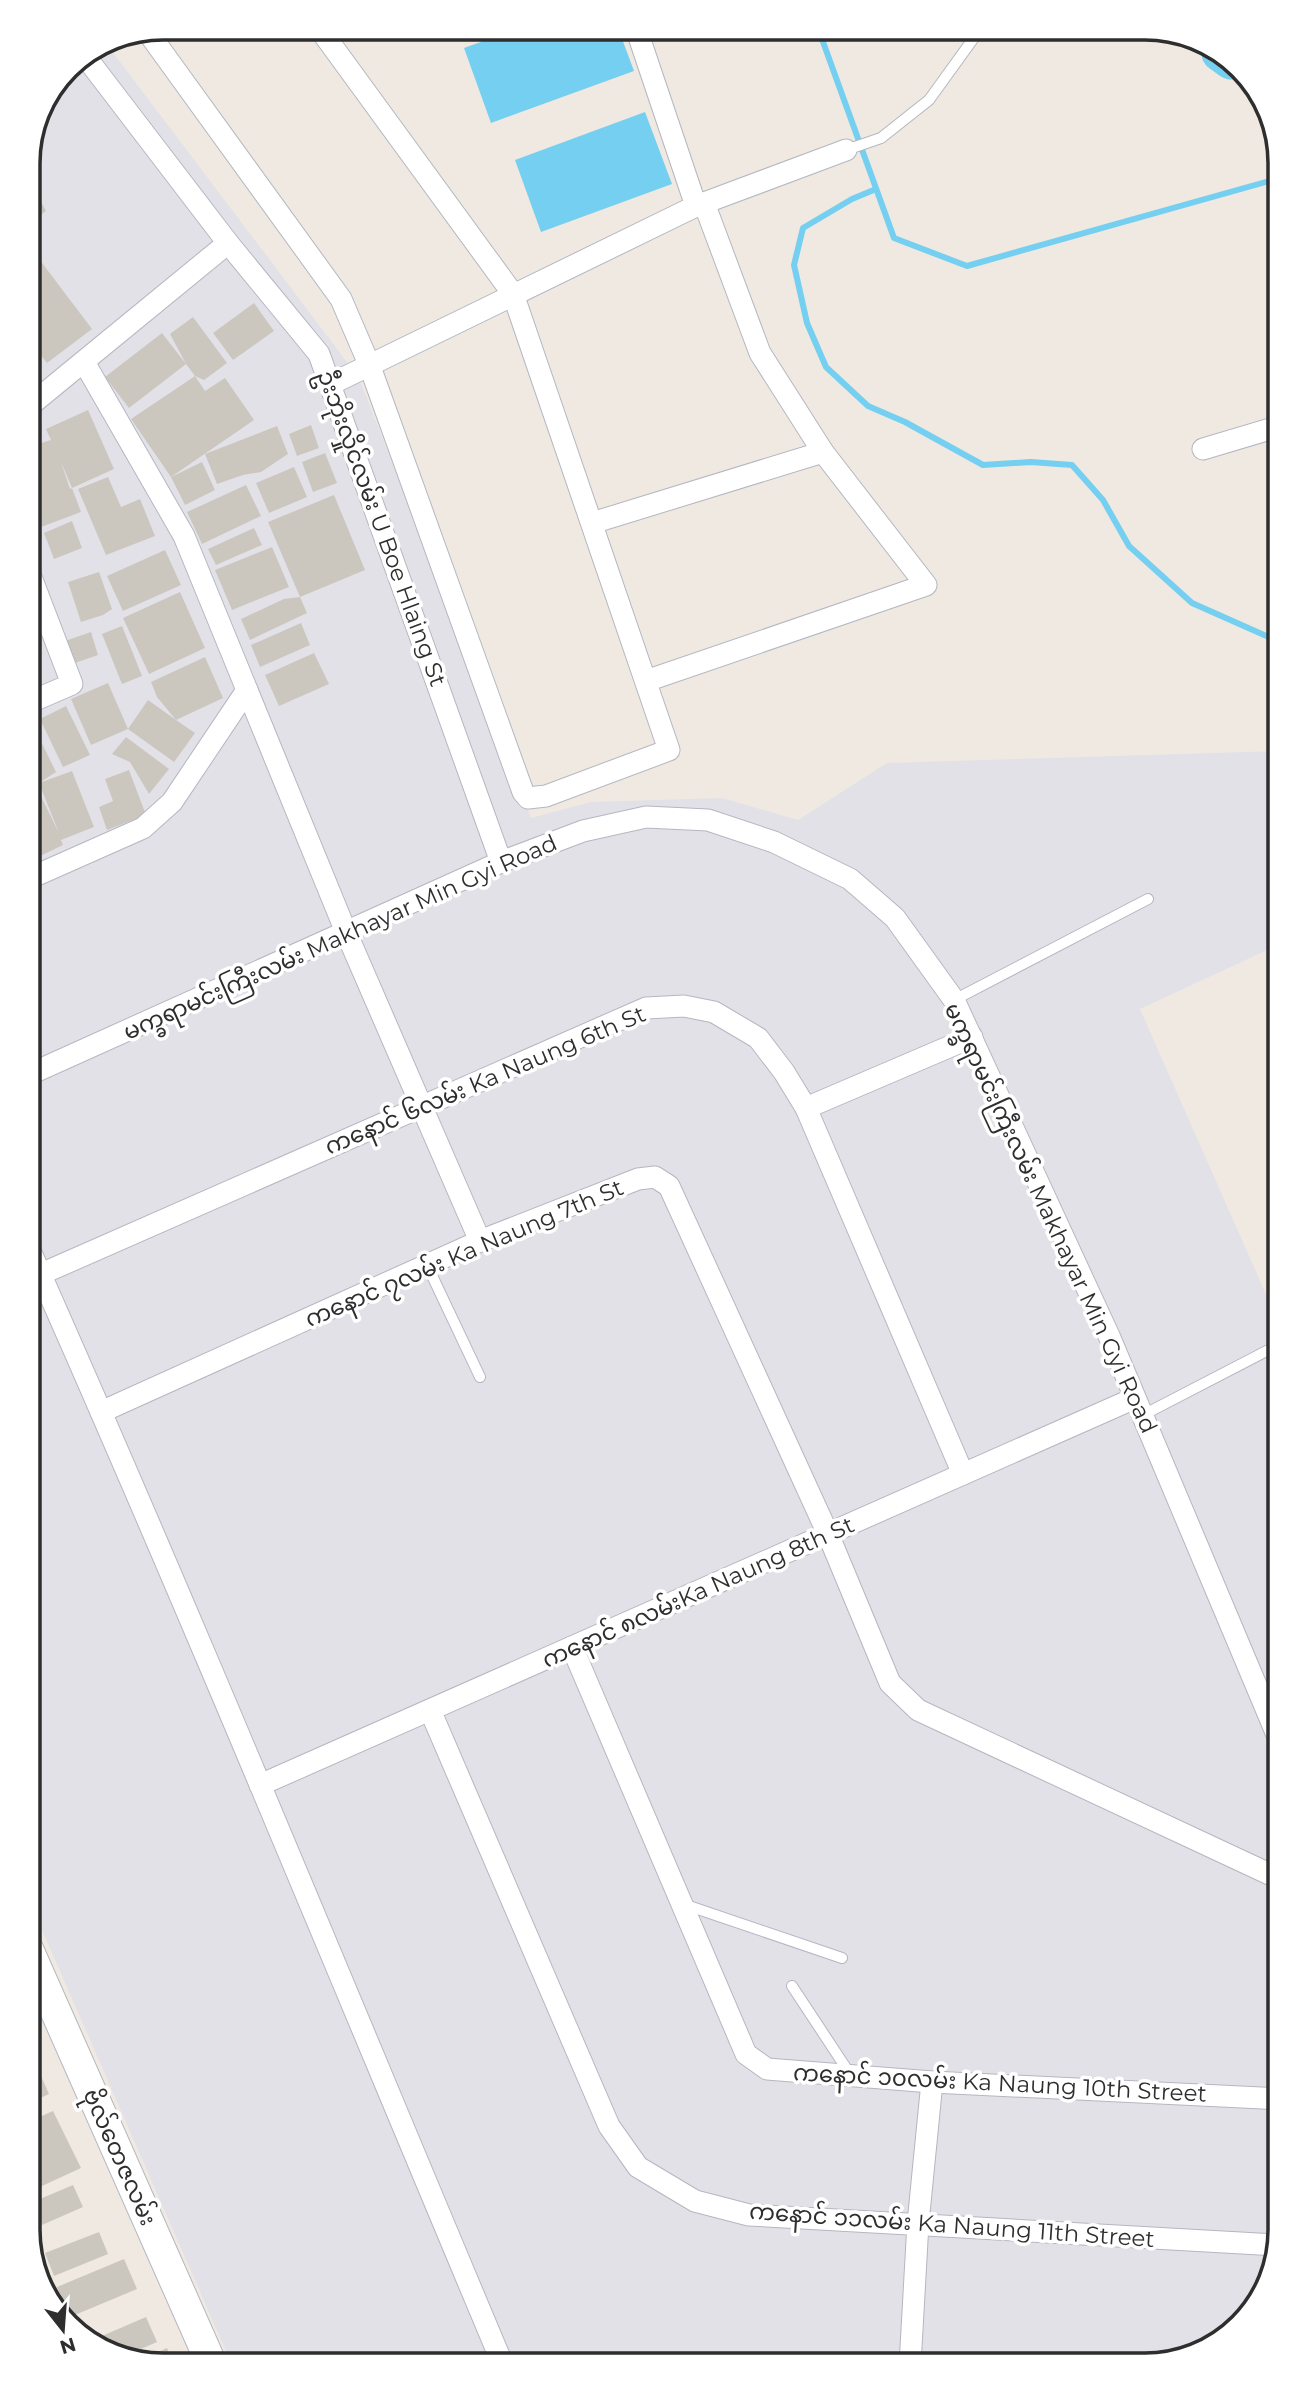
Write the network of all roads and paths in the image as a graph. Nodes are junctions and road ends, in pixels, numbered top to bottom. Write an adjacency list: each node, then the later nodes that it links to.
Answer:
1 (328, 40): 9 (street)
2 (641, 40): 7 (street)
3 (153, 41): 11 (street)
4 (972, 41): 6 (lane)
5 (91, 64): 8 (street, ဦးဘိုးလှိုင်လမ်း U Boe Hlaing St)
6 (846, 150): 7 (street)
7 (700, 204): 9 (street); 16 (street)
8 (228, 243): 10 (street); 12 (street, ဦးဘိုးလှိုင်လမ်း U Boe Hlaing St)
9 (513, 294): 11 (street); 17 (street)
10 (84, 362): 13 (street); 20 (street)
11 (369, 364): 12 (street); 19 (street)
12 (331, 384): 22 (street, ဦးဘိုးလှိုင်လမ်း U Boe Hlaing St)
13 (41, 397)
14 (1268, 430): 15 (street)
15 (1203, 449)
16 (823, 452): 17 (street); 19 (street)
17 (592, 523): 19 (street)
18 (41, 602): 21 (street)
19 (646, 681)
20 (247, 690): 23 (street); 25 (street)
21 (41, 697)
22 (501, 862): 25 (street, မက္ခရာမင်းကြီးလမ်း Makhayar Min Gyi Road); 26 (street, မက္ခရာမင်းကြီးလမ်း Makhayar Min Gyi Road)
23 (41, 873)
24 (1148, 899): 26 (lane)
25 (346, 932): 28 (street, မက္ခရာမင်းကြီးလမ်း Makhayar Min Gyi Road); 29 (street)
26 (954, 1000): 27 (street, မက္ခရာမင်းကြီးလမ်း Makhayar Min Gyi Road)
27 (972, 1037): 30 (street); 36 (street, မက္ခရာမင်းကြီးလမ်း Makhayar Min Gyi Road)
28 (41, 1069)
29 (422, 1107): 30 (street, ကနောင် ၆လမ်း Ka Naung 6th St); 31 (street); 33 (street, ကနောင် ၆လမ်း Ka Naung 6th St)
30 (806, 1108): 38 (street, ကနောင် ၆လမ်း Ka Naung 6th St)
31 (480, 1241): 32 (street, ကနောင် ၇လမ်း Ka Naung 7th St); 39 (street, ကနောင် ၇လမ်း Ka Naung 7th St)
32 (427, 1265): 35 (lane); 37 (street, ကနောင် ၇လမ်း Ka Naung 7th St)
33 (41, 1275): 37 (street)
34 (1268, 1349): 36 (lane)
35 (480, 1377)
36 (1139, 1407): 38 (street, ကနောင် ၈လမ်းKa Naung 8th St); 42 (street, မက္ခရာမင်းကြီးလမ်း Makhayar Min Gyi Road)
37 (101, 1412): 43 (street)
38 (963, 1474): 39 (street, ကနောင် ၈လမ်းKa Naung 8th St)
39 (828, 1534): 40 (street, ကနောင် ၈လမ်းKa Naung 8th St); 44 (street, ကနောင် ၇လမ်း Ka Naung 7th St)
40 (572, 1647): 41 (street, ကနောင် ၈လမ်းKa Naung 8th St); 45 (street, ကနောင် ၁၀လမ်း Ka Naung 10th Street)
41 (430, 1710): 43 (street, ကနောင် ၈လမ်းKa Naung 8th St); 52 (street, ကနောင် ၁၁လမ်း Ka Naung 11th Street)
42 (1268, 1713)
43 (260, 1785): 55 (street)
44 (1268, 1873)
45 (680, 1903): 46 (lane); 49 (street, ကနောင် ၁၀လမ်း Ka Naung 10th Street)
46 (842, 1958)
47 (40, 1976): 54 (main road, ဗိုလ်တေဇလမ်း)
48 (792, 1986): 49 (lane)
49 (850, 2074): 50 (street, ကနောင် ၁၀လမ်း Ka Naung 10th Street)
50 (932, 2082): 51 (street, ကနောင် ၁၀လမ်း Ka Naung 10th Street); 52 (street)
51 (1268, 2098)
52 (918, 2223): 53 (street, ကနောင် ၁၁လမ်း Ka Naung 11th Street); 56 (street)
53 (1267, 2244)
54 (206, 2352)
55 (499, 2352)
56 (911, 2353)

